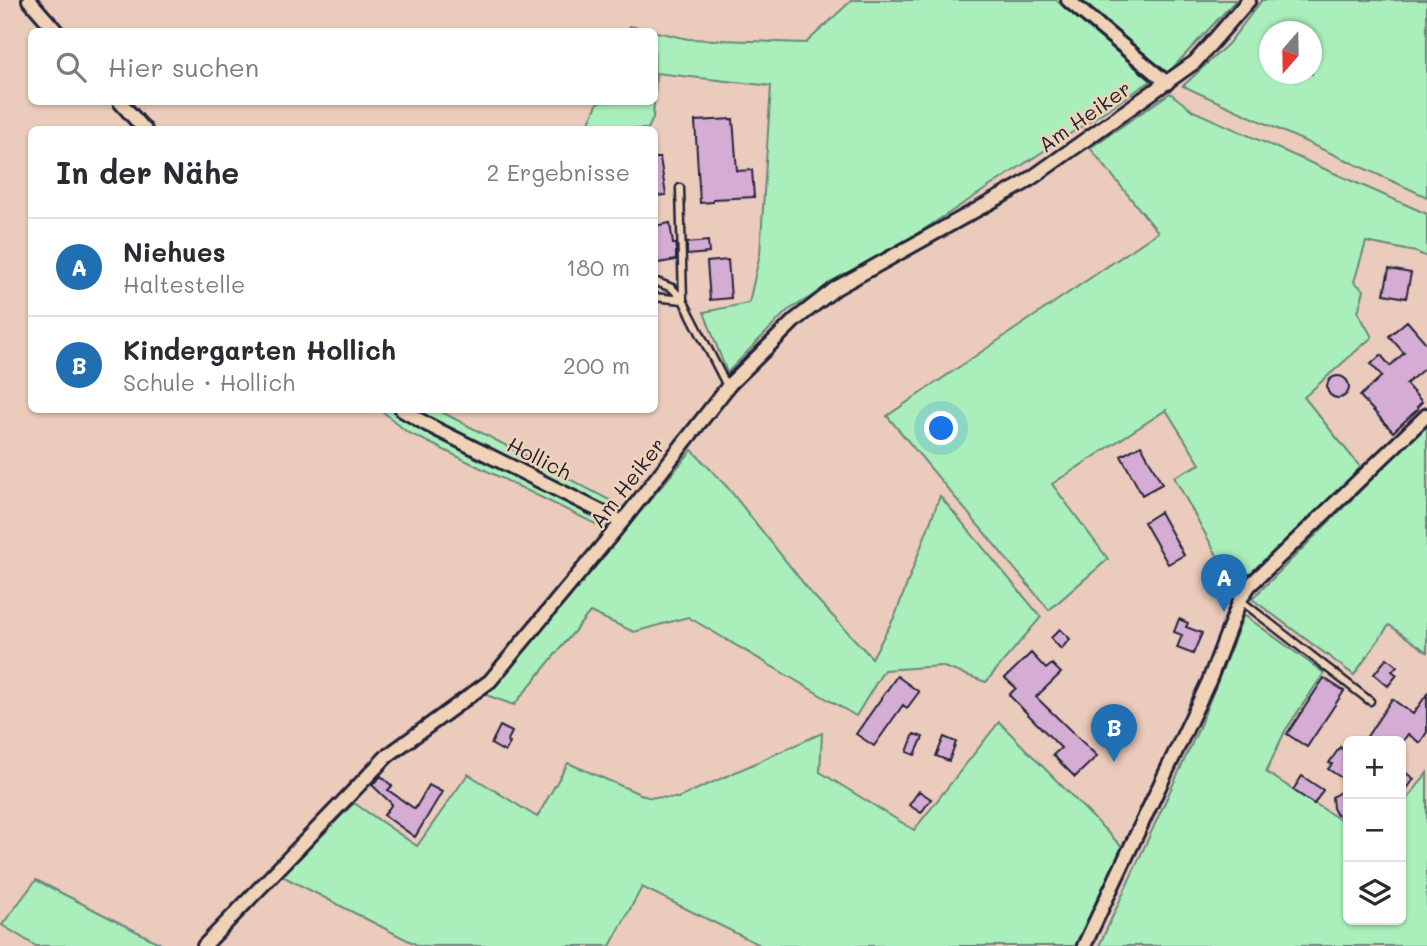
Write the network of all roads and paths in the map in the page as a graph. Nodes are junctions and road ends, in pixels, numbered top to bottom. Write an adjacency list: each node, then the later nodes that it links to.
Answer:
1 (29, 0): 4 (street)
2 (1069, 0): 5 (street)
3 (1249, 0): 5 (street, Am Heiker)
4 (54, 28)
5 (1167, 83): 12 (street, Am Heiker)
6 (123, 105): 7 (street)
7 (141, 126)
8 (680, 188): 11 (lane)
9 (658, 283): 11 (lane)
10 (658, 297): 11 (lane)
11 (683, 300): 12 (lane)
12 (727, 387): 15 (street, Am Heiker)
13 (407, 413): 15 (street, Hollich)
14 (1427, 415): 16 (street)
15 (622, 522): 18 (street, Am Heiker)
16 (1240, 600): 17 (lane); 19 (street)
17 (1370, 701)
18 (204, 946)
19 (1084, 946)

